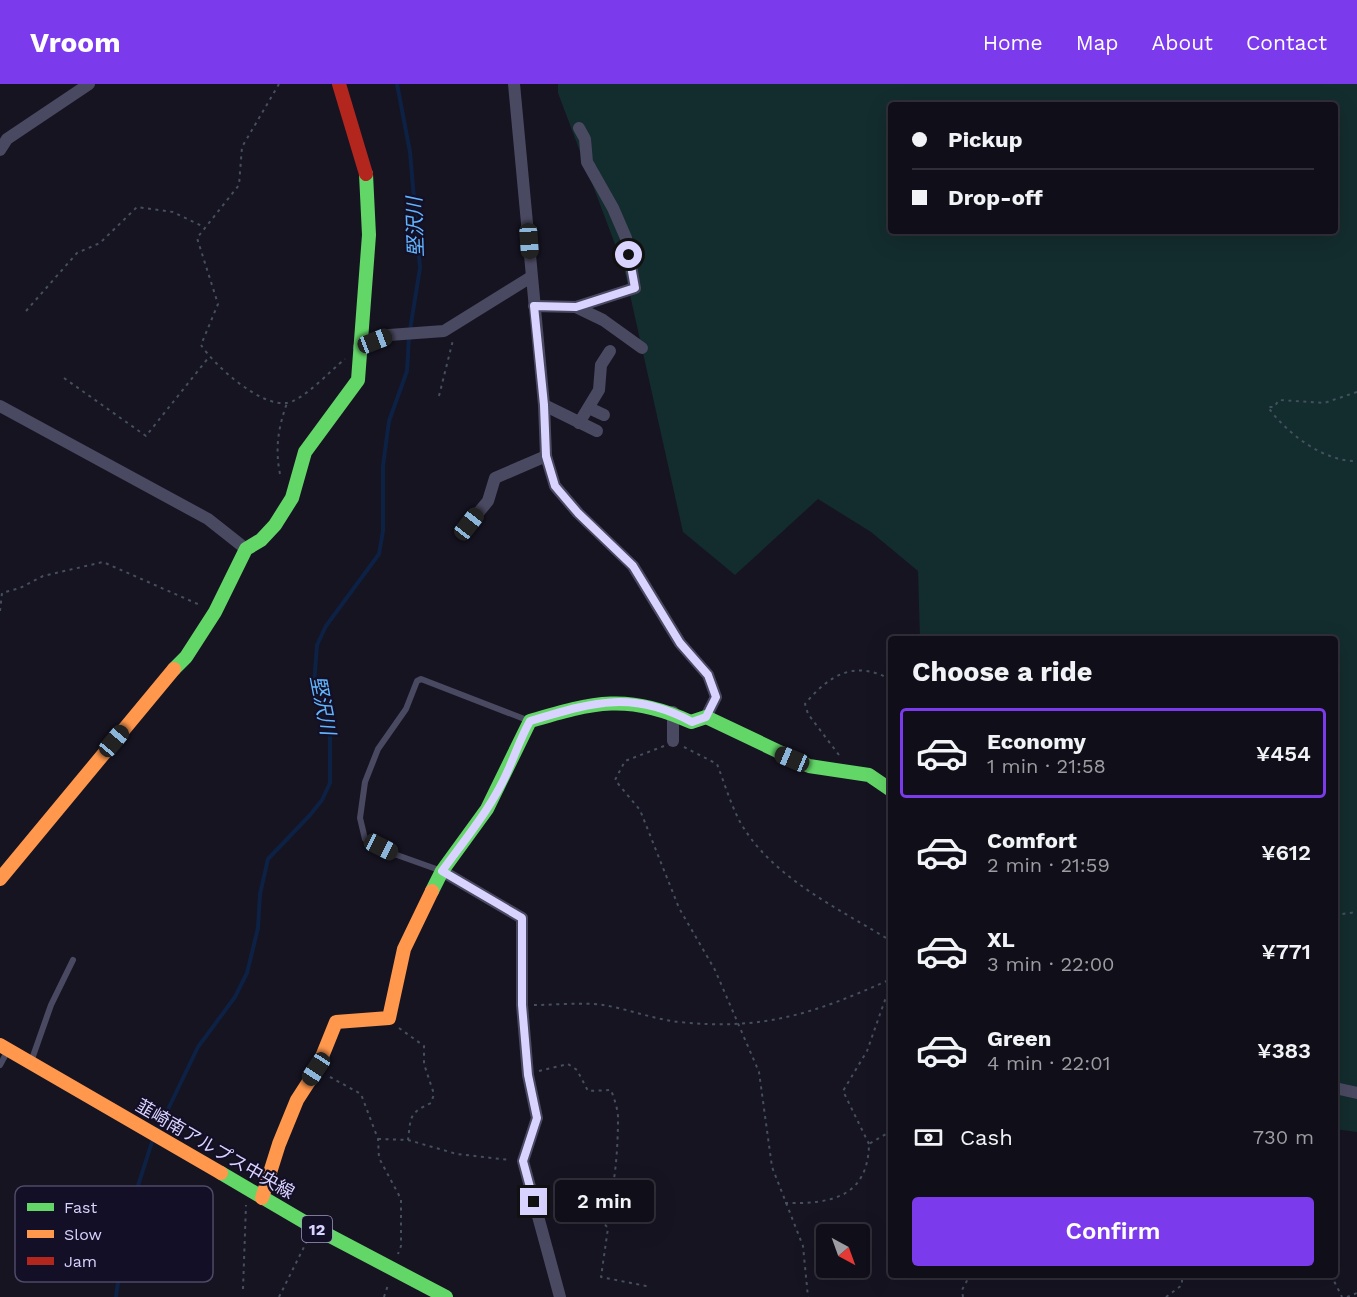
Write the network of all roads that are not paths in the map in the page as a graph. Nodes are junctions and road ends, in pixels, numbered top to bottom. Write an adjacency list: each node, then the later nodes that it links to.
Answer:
1 (89, 84): 5 (street)
2 (339, 84): 9 (street)
3 (514, 84): 6 (street)
4 (579, 128): 8 (street)
5 (0, 150)
6 (531, 277): 7 (street); 9 (street)
7 (534, 306): 8 (street); 12 (street)
8 (576, 307): 10 (street)
9 (359, 347): 20 (street)
10 (642, 348)
11 (610, 351): 14 (street)
12 (544, 405): 16 (street); 18 (street)
13 (0, 406): 20 (street)
14 (589, 408): 15 (street); 16 (street)
15 (604, 415)
16 (579, 423): 17 (street)
17 (597, 431)
18 (546, 456): 19 (street); 22 (street)
19 (469, 524)
20 (246, 549): 27 (street)
21 (673, 712): 22 (street); 23 (street); 24 (street)
22 (706, 717): 25 (street)
23 (530, 721): 26 (street); 26 (lane)
24 (673, 741)
25 (888, 788)
26 (442, 871): 34 (street); 36 (street)
27 (0, 879)
28 (74, 960): 30 (lane)
29 (4, 1047): 30 (street, 韮崎南アルプス中央線 / 12); 31 (lane)
30 (31, 1063): 34 (street, 韮崎南アルプス中央線 / 12)
31 (0, 1065)
32 (1338, 1089): 33 (street)
33 (1357, 1093)
34 (256, 1194): 35 (street, 韮崎南アルプス中央線 / 12)
35 (446, 1297)
36 (560, 1297)

